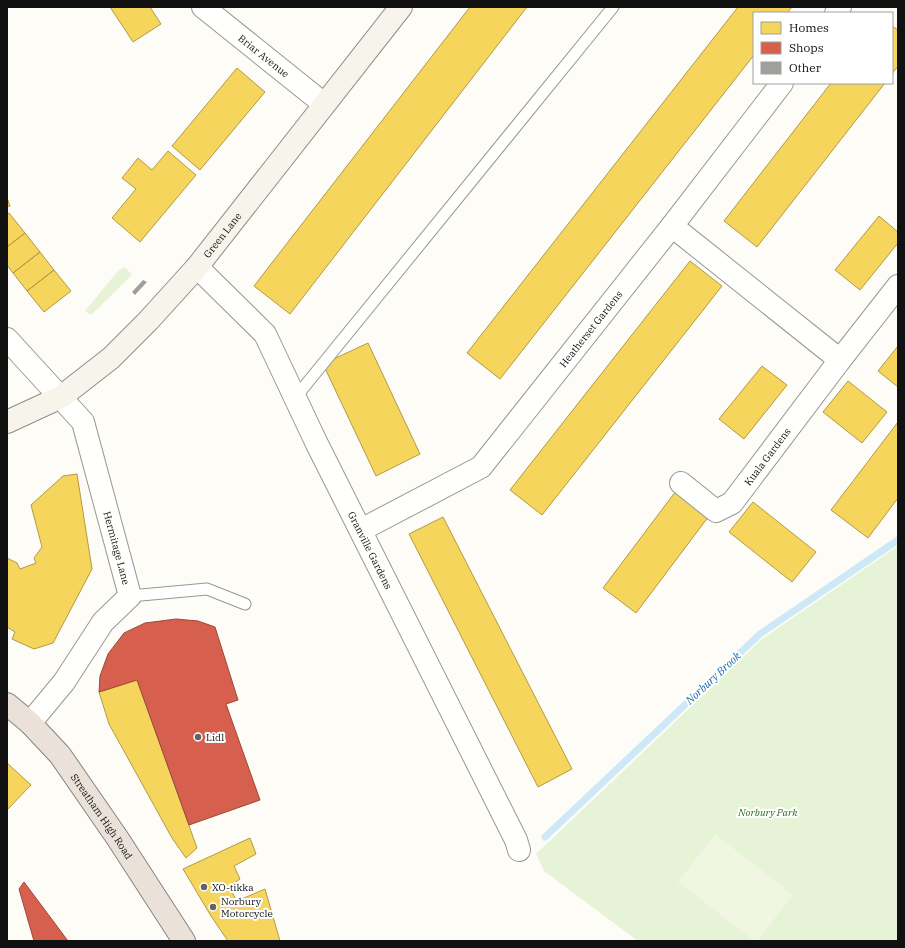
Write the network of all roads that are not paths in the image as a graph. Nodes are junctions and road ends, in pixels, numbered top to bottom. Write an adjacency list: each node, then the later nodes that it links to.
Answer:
1 (203, 7): 5 (street, Briar Avenue)
2 (401, 7): 5 (main road, Green Lane)
3 (613, 7): 12 (lane)
4 (781, 84): 6 (street, Heatherset Gardens)
5 (324, 104): 7 (main road, Green Lane)
6 (672, 226): 10 (street); 15 (street, Heatherset Gardens)
7 (197, 267): 11 (main road, Green Lane); 12 (street, Granville Gardens)
8 (898, 286): 10 (street, Kuala Gardens)
9 (7, 339): 11 (street, Hermitage Lane)
10 (840, 360): 14 (street, Kuala Gardens)
11 (61, 397): 13 (main road, Green Lane); 16 (street, Hermitage Lane)
12 (294, 398): 15 (street, Granville Gardens)
13 (7, 422)
14 (681, 483)
15 (361, 530): 20 (street, Granville Gardens)
16 (130, 596): 17 (lane); 19 (street, Hermitage Lane)
17 (245, 604)
18 (7, 704): 19 (highway, Streatham High Road)
19 (30, 723): 21 (highway, Streatham High Road)
20 (519, 850)
21 (184, 941)

